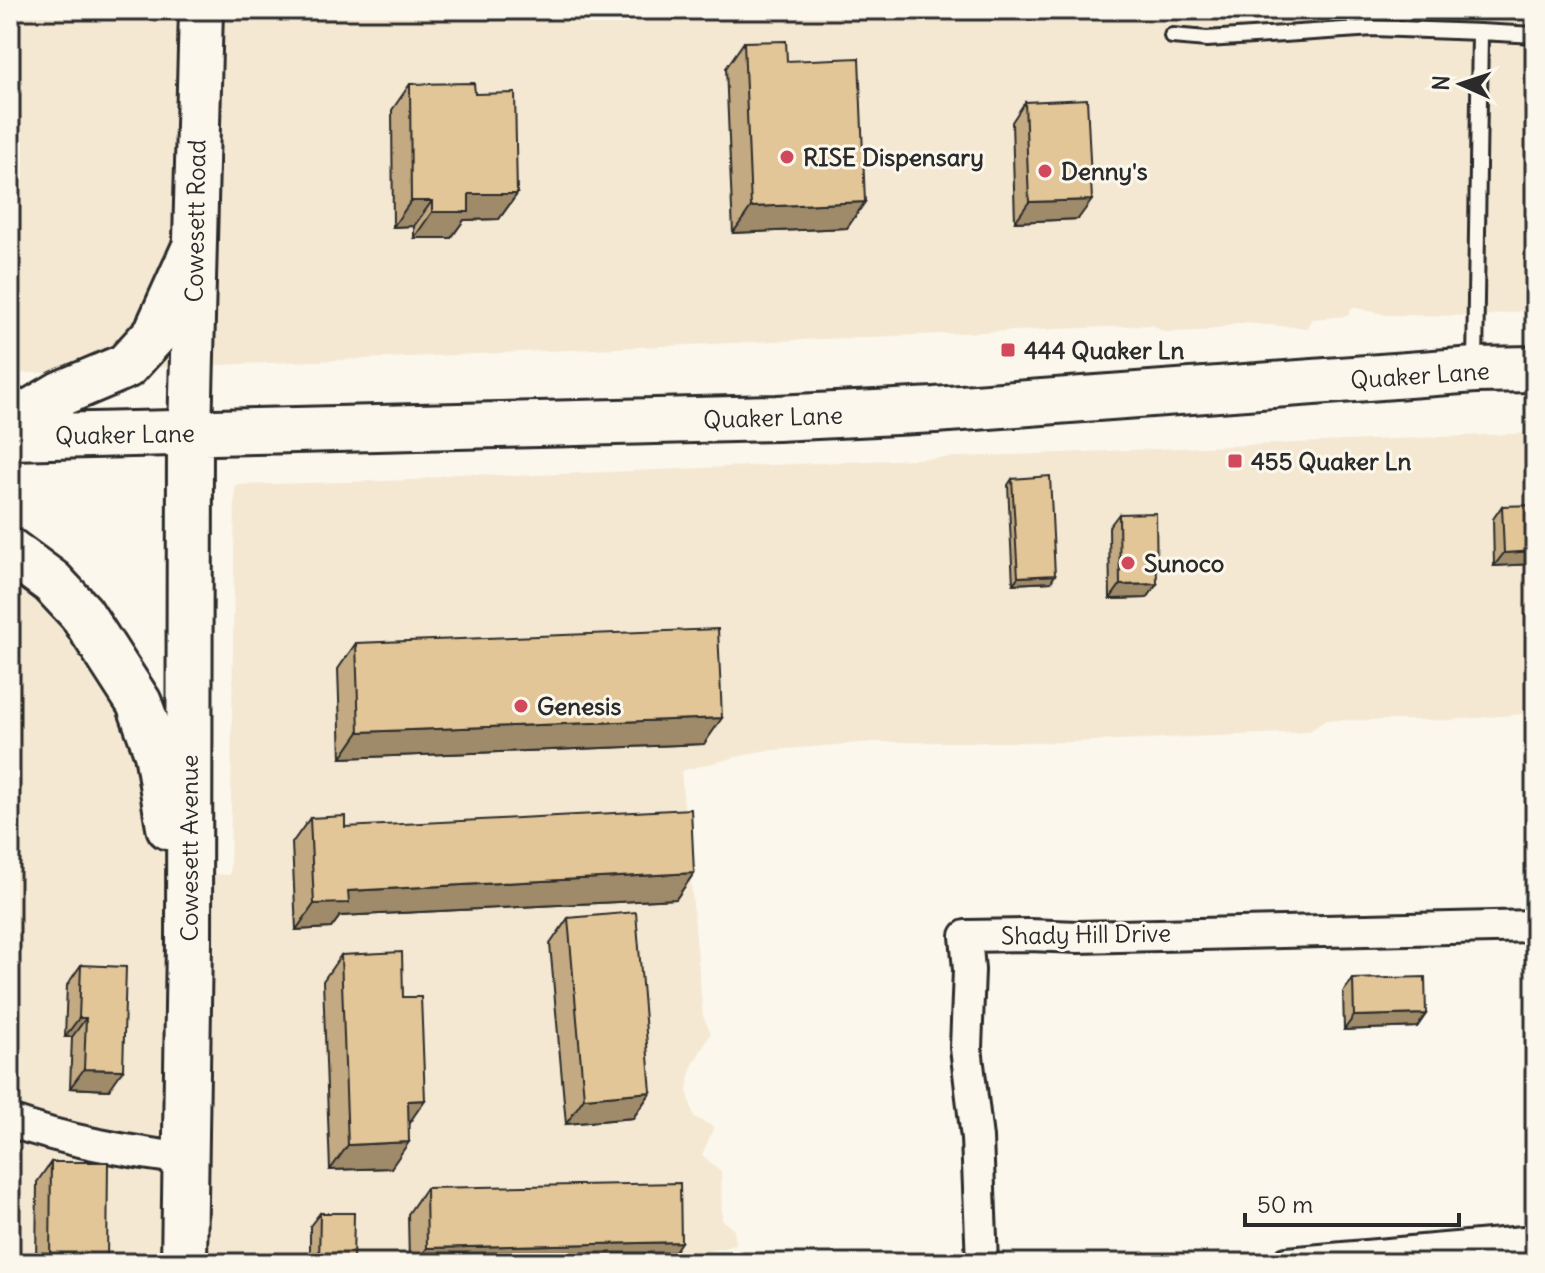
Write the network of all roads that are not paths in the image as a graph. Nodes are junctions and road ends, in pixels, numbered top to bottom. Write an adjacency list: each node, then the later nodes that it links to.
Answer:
1 (201, 10): 5 (main road, Cowesett Road)
2 (1480, 32): 3 (lane); 4 (lane); 7 (lane)
3 (1535, 35)
4 (1172, 36)
5 (193, 251): 8 (main road); 9 (main road, Cowesett Road)
6 (1535, 369): 7 (main road, Quaker Lane)
7 (1475, 370): 9 (main road, Quaker Lane)
8 (10, 424)
9 (190, 433): 10 (main road, Quaker Lane); 13 (main road, Cowesett Avenue)
10 (10, 437)
11 (10, 551): 13 (main road)
12 (1535, 926): 19 (street, Shady Hill Drive)
13 (189, 942): 15 (main road, Cowesett Avenue)
14 (10, 1121): 15 (street)
15 (185, 1159): 18 (main road, Cowesett Avenue)
16 (1535, 1241): 17 (street); 20 (street)
17 (1535, 1257)
18 (184, 1263)
19 (982, 1263)
20 (1287, 1263)

